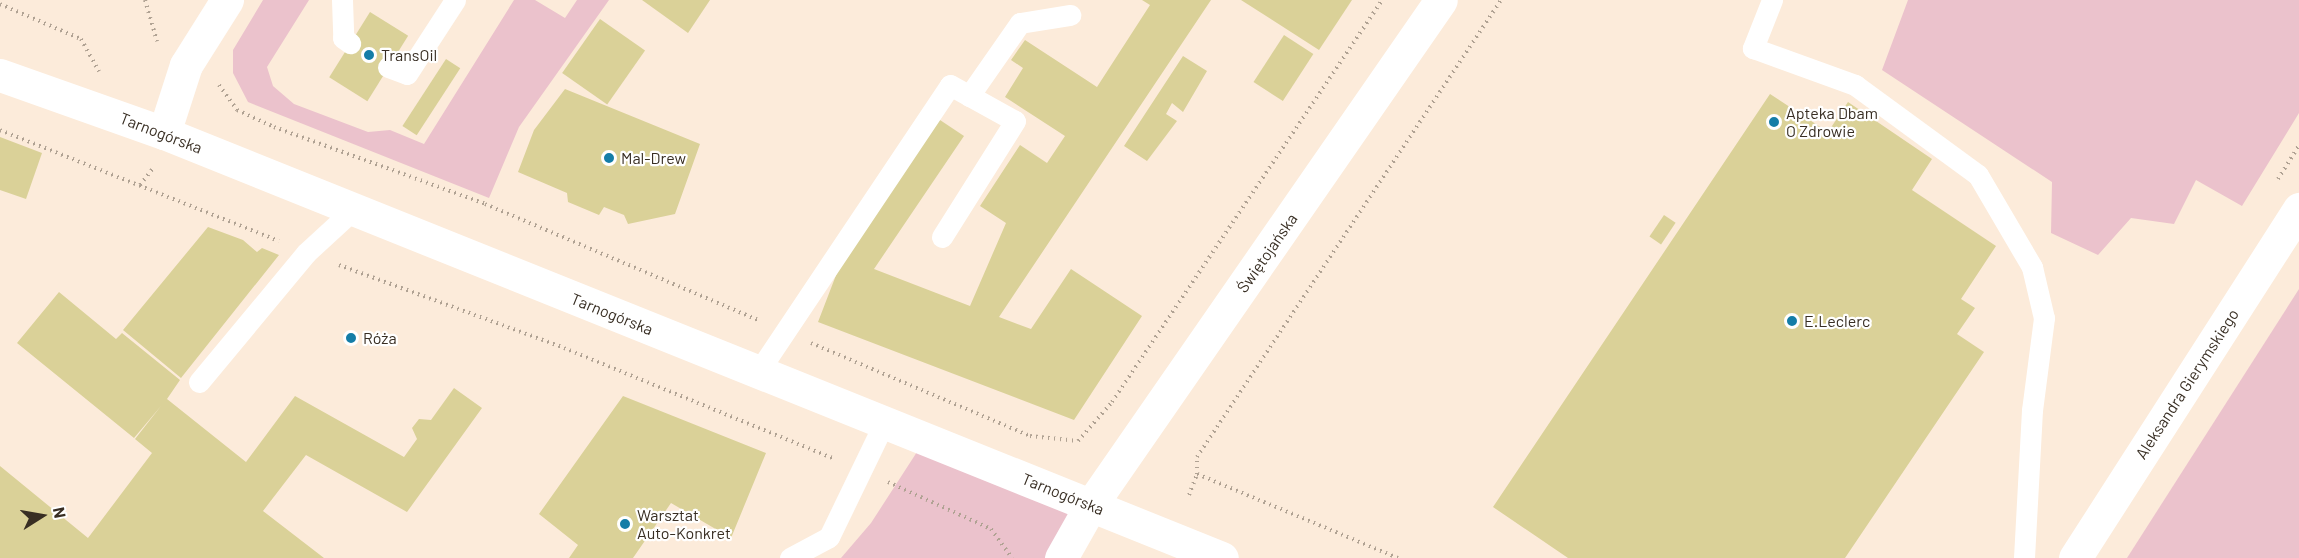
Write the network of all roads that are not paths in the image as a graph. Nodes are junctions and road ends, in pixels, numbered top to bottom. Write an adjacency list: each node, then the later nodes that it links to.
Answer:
1 (227, 0): 11 (main road)
2 (342, 0): 7 (lane)
3 (455, 0): 8 (lane)
4 (1441, 0): 18 (main road, Świętojańska)
5 (1770, 1): 22 (lane)
6 (1070, 15): 10 (lane)
7 (350, 43)
8 (388, 66)
9 (0, 75): 11 (main road, Tarnogórska)
10 (969, 96): 14 (lane); 15 (lane)
11 (164, 133): 12 (main road, Tarnogórska)
12 (354, 209): 15 (main road, Tarnogórska); 16 (lane)
13 (2299, 209): 23 (main road, Aleksandra Gierymskiego)
14 (942, 237)
15 (758, 372): 17 (main road, Tarnogórska)
16 (199, 382)
17 (884, 423): 18 (main road, Tarnogórska); 19 (lane)
18 (1091, 505): 20 (main road, Świętojańska); 21 (main road, Tarnogórska)
19 (790, 558)
20 (1061, 558)
21 (1222, 558)
22 (2024, 558)
23 (2075, 558)

